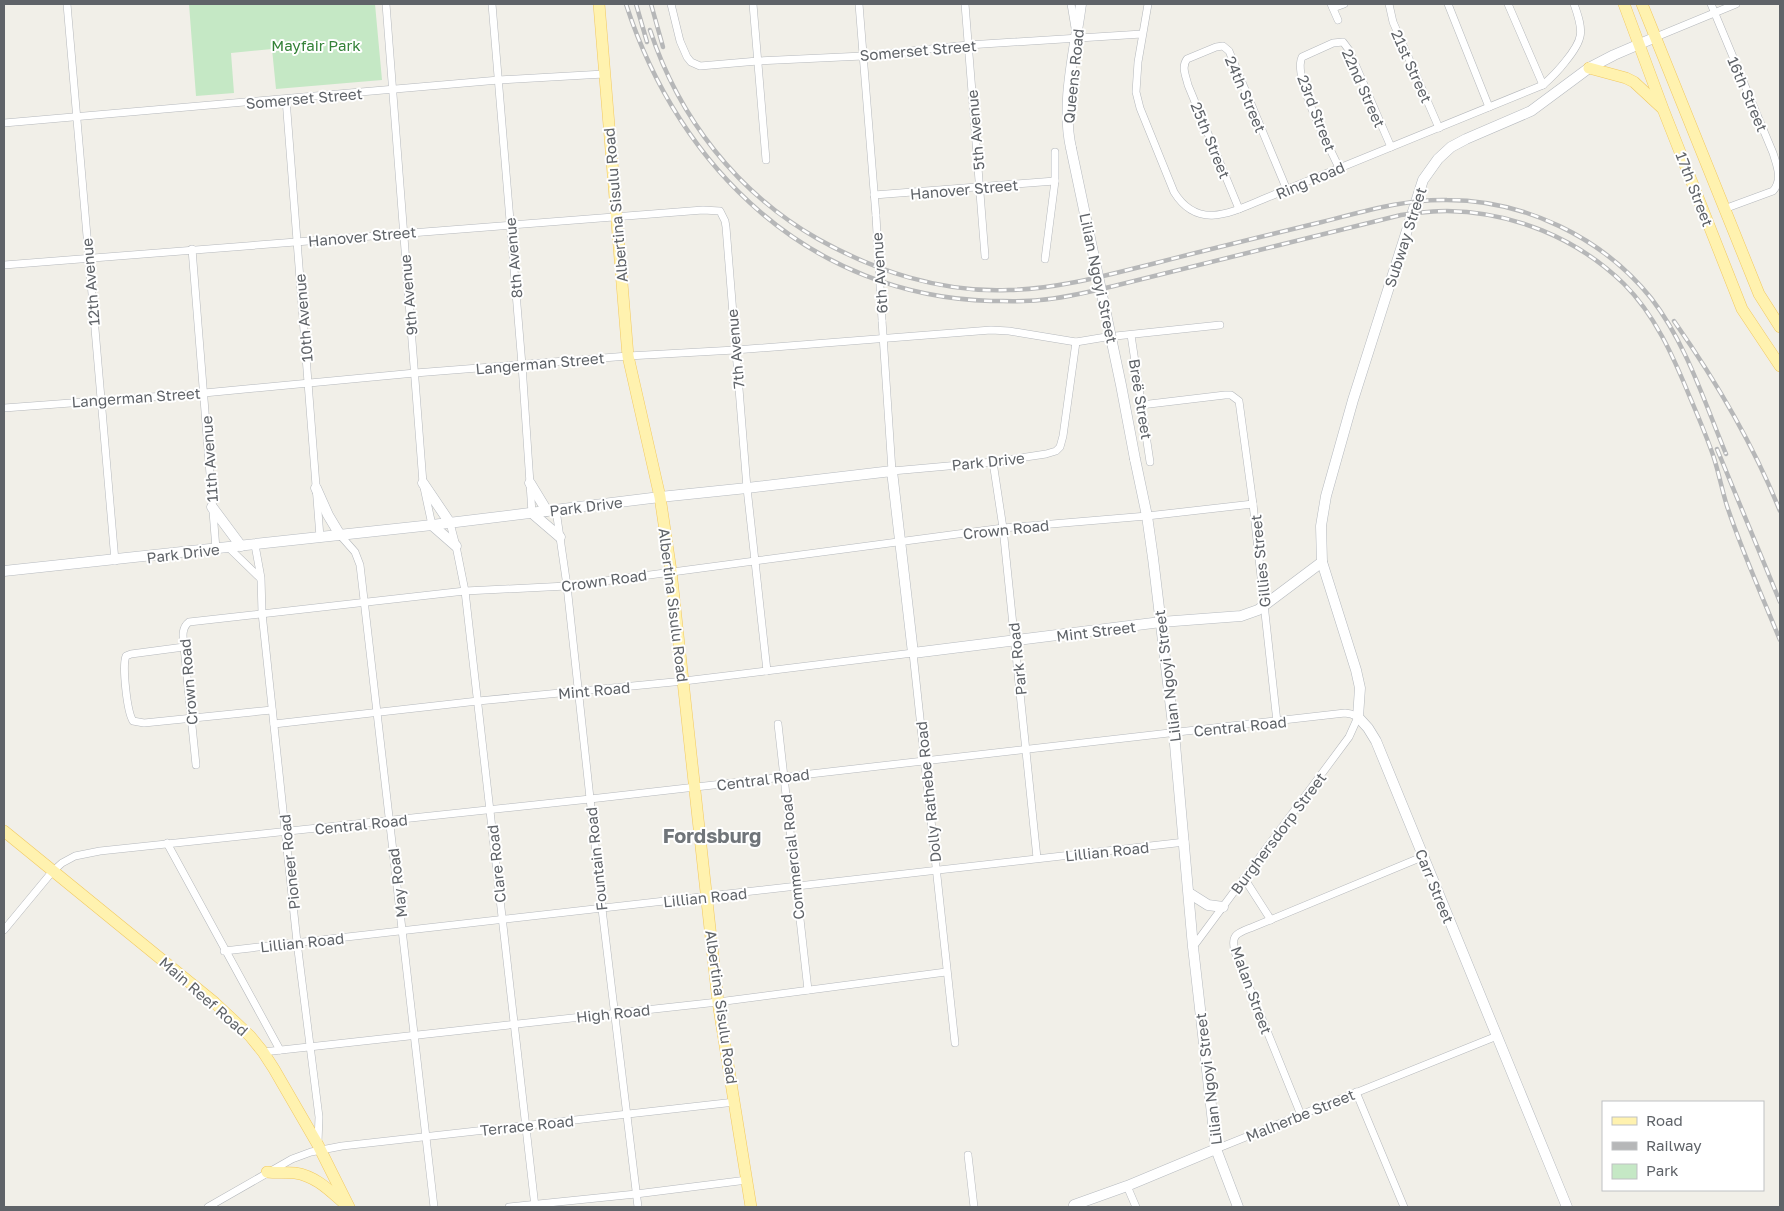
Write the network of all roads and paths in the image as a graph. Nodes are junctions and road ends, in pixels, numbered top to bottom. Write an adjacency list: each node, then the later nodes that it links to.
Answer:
1 (67, 4): 41 (street, 12th Avenue)
2 (386, 4): 37 (street, 9th Avenue)
3 (492, 4): 35 (street, 8th Avenue)
4 (599, 4): 34 (main road, Albertina Sisulu Road)
5 (671, 4): 31 (street, Somerset Street)
6 (753, 4): 31 (street)
7 (859, 4): 29 (street, 6th Avenue)
8 (965, 4): 28 (street, 5th Avenue)
9 (1072, 4): 25 (street)
10 (1081, 4): 25 (street, Queens Road)
11 (1148, 4): 24 (street, Ring Road)
12 (1344, 4): 21 (street)
13 (1389, 4): 43 (street, 21st Street)
14 (1448, 4): 39 (street)
15 (1508, 4): 36 (street)
16 (1574, 4): 36 (street, Ring Road)
17 (1624, 4): 27 (main road, 17th Street)
18 (1642, 4): 26 (main road, 17th Street)
19 (1711, 4): 22 (street, 16th Street)
20 (1736, 4): 22 (street)
21 (1332, 6): 23 (street)
22 (1714, 12): 26 (street); 54 (street, 16th Street)
23 (1338, 20)
24 (1142, 34): 25 (street, Somerset Street); 53 (street, Ring Road)
25 (1077, 37): 28 (street, Somerset Street); 45 (street, Queens Road)
26 (1656, 37): 27 (street, Subway Street); 54 (main road, 17th Street)
27 (1640, 44): 32 (street, Subway Street); 40 (main road, 17th Street)
28 (968, 45): 29 (street, Somerset Street); 50 (street, 5th Avenue)
29 (863, 56): 31 (street, Somerset Street); 52 (street, 6th Avenue)
30 (1302, 57): 44 (street, 22nd Street); 48 (street, 23rd Street)
31 (758, 61): 47 (street)
32 (1589, 68): 40 (main road); 107 (street, Subway Street)
33 (1184, 70): 51 (street, 24th Street); 53 (street, 25th Street)
34 (604, 74): 35 (street, Somerset Street); 56 (main road, Albertina Sisulu Road)
35 (499, 80): 37 (street, Somerset Street); 57 (street, 8th Avenue)
36 (1543, 85): 39 (street, Ring Road)
37 (392, 90): 38 (street, Somerset Street); 58 (street, 9th Avenue)
38 (286, 99): 41 (street, Somerset Street); 59 (street, 10th Avenue)
39 (1489, 107): 43 (street, Ring Road)
40 (1663, 109): 73 (main road, 17th Street)
41 (76, 118): 42 (street, Somerset Street); 62 (street, 12th Avenue)
42 (4, 123)
43 (1439, 128): 44 (street, Ring Road)
44 (1391, 147): 48 (street, Ring Road)
45 (1071, 148): 92 (street, Lilian Ngoyi Street, bridge)
46 (1055, 152): 49 (street)
47 (766, 160)
48 (1339, 168): 51 (street, Ring Road)
49 (1054, 181): 50 (street, Hanover Street); 63 (street)
50 (980, 188): 52 (street, Hanover Street); 61 (street, 5th Avenue)
51 (1287, 190): 53 (street, Ring Road)
52 (874, 195): 68 (street, 6th Avenue, bridge)
53 (1239, 209)
54 (1724, 209): 65 (main road, 17th Street)
55 (720, 211): 56 (street, Hanover Street); 70 (street, 7th Avenue)
56 (616, 217): 57 (street, Hanover Street); 71 (main road, Albertina Sisulu Road)
57 (510, 225): 58 (street, Hanover Street); 72 (street, 8th Avenue)
58 (402, 233): 59 (street, Hanover Street); 74 (street, 9th Avenue)
59 (297, 242): 60 (street, Hanover Street); 75 (street, 10th Avenue)
60 (192, 249): 62 (street, Hanover Street); 76 (street, 11th Avenue)
61 (985, 256)
62 (88, 258): 64 (street, Hanover Street); 77 (street, 12th Avenue)
63 (1045, 260)
64 (4, 265)
65 (1779, 324)
66 (1220, 325): 67 (street, Langerman Street)
67 (1131, 335): 69 (street, Langerman Street); 78 (street, Breë Street)
68 (884, 340): 69 (street, Langerman Street); 70 (street, Langerman Street); 82 (street, 6th Avenue)
69 (1076, 342): 80 (street, Park Drive)
70 (735, 350): 71 (street, Langerman Street); 86 (street, 7th Avenue)
71 (628, 356): 72 (street, Langerman Street); 87 (main road, Albertina Sisulu Road)
72 (522, 366): 74 (street, Langerman Street); 84 (street, 8th Avenue)
73 (1780, 366)
74 (415, 373): 75 (street, Langerman Street); 83 (street, 9th Avenue)
75 (309, 383): 76 (street, Langerman Street); 85 (street, 10th Avenue)
76 (204, 393): 77 (street, Langerman Street); 89 (street, 11th Avenue)
77 (101, 400): 79 (street, Langerman Street); 106 (street, 12th Avenue)
78 (1141, 405): 81 (street, Breë Street); 88 (street, Gillies Street)
79 (4, 408)
80 (992, 462): 82 (street, Park Drive); 95 (street, Park Road)
81 (1150, 462)
82 (892, 471): 86 (street, Park Drive); 99 (street, 6th Avenue)
83 (423, 483): 93 (street); 94 (street, 9th Avenue)
84 (530, 483): 90 (street); 91 (street, 8th Avenue)
85 (316, 488): 96 (street); 97 (street, 10th Avenue)
86 (747, 488): 87 (street, Park Drive); 105 (street)
87 (660, 497): 90 (street, Park Drive); 109 (main road, Albertina Sisulu Road)
88 (1253, 504): 92 (street, Crown Road); 114 (street, Gillies Street)
89 (212, 507): 101 (street); 104 (street, 11th Avenue)
90 (551, 510): 91 (street, Park Drive); 98 (street, Fountain Road)
91 (532, 513): 93 (street, Park Drive); 98 (street)
92 (1146, 516): 95 (street, Crown Road); 116 (street, Lilian Ngoyi Street)
93 (450, 523): 94 (street, Park Drive); 102 (street, Clare Road)
94 (432, 525): 96 (street, Park Drive); 102 (street)
95 (1003, 528): 99 (street, Crown Road); 117 (street, Park Road)
96 (340, 535): 97 (street, Park Drive); 113 (street, May Road)
97 (320, 537): 100 (street, Park Drive)
98 (560, 537): 111 (street, Fountain Road)
99 (901, 542): 105 (street, Crown Road); 119 (street, Dolly Rathebe Road)
100 (255, 544): 101 (street, Park Drive); 110 (street, Pioneer Road)
101 (241, 546): 103 (street, Park Drive)
102 (456, 546): 112 (street, Clare Road)
103 (228, 548): 104 (street, Park Drive); 110 (street)
104 (216, 549): 106 (street, Park Drive)
105 (755, 560): 109 (street, Crown Road); 120 (street)
106 (115, 561): 108 (street, Park Drive)
107 (1322, 562): 114 (street, Mint Street); 126 (street)
108 (4, 571)
109 (671, 571): 111 (street, Crown Road); 121 (main road, Albertina Sisulu Road)
110 (260, 578): 115 (street, Pioneer Road)
111 (567, 586): 112 (street, Crown Road); 122 (street, Fountain Road)
112 (465, 591): 113 (street, Crown Road); 123 (street, Clare Road)
113 (364, 602): 115 (street, Crown Road); 125 (street, May Road)
114 (1264, 605): 116 (street, Mint Street); 128 (street, Gillies Street)
115 (262, 613): 118 (street, Crown Road); 124 (street, Pioneer Road)
116 (1161, 622): 117 (street, Mint Street); 131 (street, Lilian Ngoyi Street)
117 (1015, 641): 119 (street, Mint Street); 132 (street, Park Road)
118 (184, 647): 127 (street, Crown Road); 127 (street)
119 (913, 653): 120 (street, Mint Road); 133 (street, Dolly Rathebe Road)
120 (767, 671): 121 (street, Mint Road)
121 (684, 681): 122 (street, Mint Road); 136 (main road, Albertina Sisulu Road)
122 (578, 691): 123 (street, Mint Road); 137 (street, Fountain Road)
123 (478, 700): 125 (street, Mint Road); 138 (street, Clare Road)
124 (272, 710): 127 (street); 129 (street, Pioneer Road)
125 (377, 712): 129 (street, Mint Road); 139 (street, May Road)
126 (1358, 717): 128 (street, Central Road); 145 (street, Carr Street); 148 (street, Burghersdorp Street)
127 (191, 718): 134 (street, Crown Road)
128 (1277, 722): 131 (street, Central Road)
129 (274, 724): 141 (street, Pioneer Road)
130 (778, 724): 135 (street, Commercial Road)
131 (1174, 733): 132 (street, Central Road); 142 (street, Lilian Ngoyi Street)
132 (1026, 749): 133 (street, Central Road); 144 (street, Park Road)
133 (925, 761): 135 (street, Central Road); 146 (street, Dolly Rathebe Road)
134 (196, 765)
135 (783, 776): 136 (street, Central Road); 149 (street, Commercial Road)
136 (694, 787): 137 (street, Central Road); 151 (main road, Albertina Sisulu Road)
137 (590, 799): 138 (street, Central Road); 153 (street, Fountain Road)
138 (490, 810): 139 (street, Central Road); 154 (street, Clare Road)
139 (389, 821): 141 (street, Central Road); 157 (street, May Road)
140 (4, 831): 147 (main road, Main Reef Road)
141 (286, 832): 143 (street, Central Road); 158 (street, Pioneer Road)
142 (1185, 842): 144 (street, Lillian Road); 150 (street, Lilian Ngoyi Street)
143 (167, 843): 147 (street, Central Road); 160 (street)
144 (1038, 858): 146 (street, Lillian Road)
145 (1419, 858): 155 (street, Malan Street); 167 (street, Carr Street)
146 (937, 870): 149 (street, Lillian Road); 161 (street, Dolly Rathebe Road)
147 (52, 872): 156 (street, Central Road); 171 (main road, Main Reef Road)
148 (1244, 878): 152 (street, Burghersdorp Street); 155 (street)
149 (795, 887): 151 (street, Lillian Road); 162 (street, Commercial Road)
150 (1189, 893): 152 (street); 159 (street, Lilian Ngoyi Street)
151 (708, 897): 153 (street, Lillian Road); 163 (main road, Albertina Sisulu Road)
152 (1223, 907): 159 (street, Burghersdorp Street)
153 (602, 909): 154 (street, Lillian Road); 164 (street, Fountain Road)
154 (502, 920): 157 (street, Lillian Road); 165 (street, Clare Road)
155 (1271, 920): 175 (street, Malan Street)
156 (4, 930)
157 (402, 931): 158 (street, Lillian Road); 166 (street, May Road)
158 (297, 942): 160 (street, Lillian Road); 169 (street, Pioneer Road)
159 (1193, 947): 179 (street, Lilian Ngoyi Street)
160 (224, 951): 170 (street)
161 (946, 972): 162 (street, High Road); 168 (street, Dolly Rathebe Road)
162 (808, 990): 163 (street, High Road)
163 (718, 1002): 164 (street, High Road); 173 (main road, Albertina Sisulu Road)
164 (614, 1013): 165 (street, High Road); 174 (street, Fountain Road)
165 (514, 1024): 166 (street, High Road); 176 (street, Clare Road)
166 (414, 1034): 169 (street, High Road); 177 (street, May Road)
167 (1496, 1036): 172 (street, Malherbe Street); 197 (street, Carr Street)
168 (955, 1044)
169 (310, 1047): 170 (street, High Road); 178 (street, Pioneer Road)
170 (280, 1050): 171 (street, High Road)
171 (263, 1052): 178 (main road, Main Reef Road)
172 (1356, 1092): 175 (street, Malherbe Street); 196 (street)
173 (735, 1102): 174 (street, Terrace Road); 182 (main road, Albertina Sisulu Road)
174 (626, 1114): 176 (street, Terrace Road); 184 (street, Fountain Road)
175 (1301, 1115): 179 (street, Malherbe Street)
176 (525, 1124): 177 (street, Terrace Road); 185 (street, Clare Road)
177 (426, 1137): 178 (street, Terrace Road); 188 (street, May Road)
178 (319, 1148): 181 (street, Terrace Road); 187 (main road, Main Reef Road)
179 (1216, 1149): 183 (street, Malherbe Street); 195 (street, Lilian Ngoyi Street)
180 (968, 1155): 192 (street)
181 (267, 1172): 186 (street, Terrace Road); 187 (main road)
182 (747, 1180): 184 (street); 191 (main road, Albertina Sisulu Road)
183 (1127, 1186): 193 (street, Malherbe Street); 194 (street)
184 (636, 1194): 185 (street); 190 (street, Fountain Road)
185 (535, 1206): 189 (street)
186 (208, 1207)
187 (349, 1207)
188 (434, 1207)
189 (508, 1207)
190 (638, 1207)
191 (752, 1207)
192 (974, 1207)
193 (1072, 1207)
194 (1136, 1207)
195 (1238, 1207)
196 (1404, 1207)
197 (1567, 1207)

